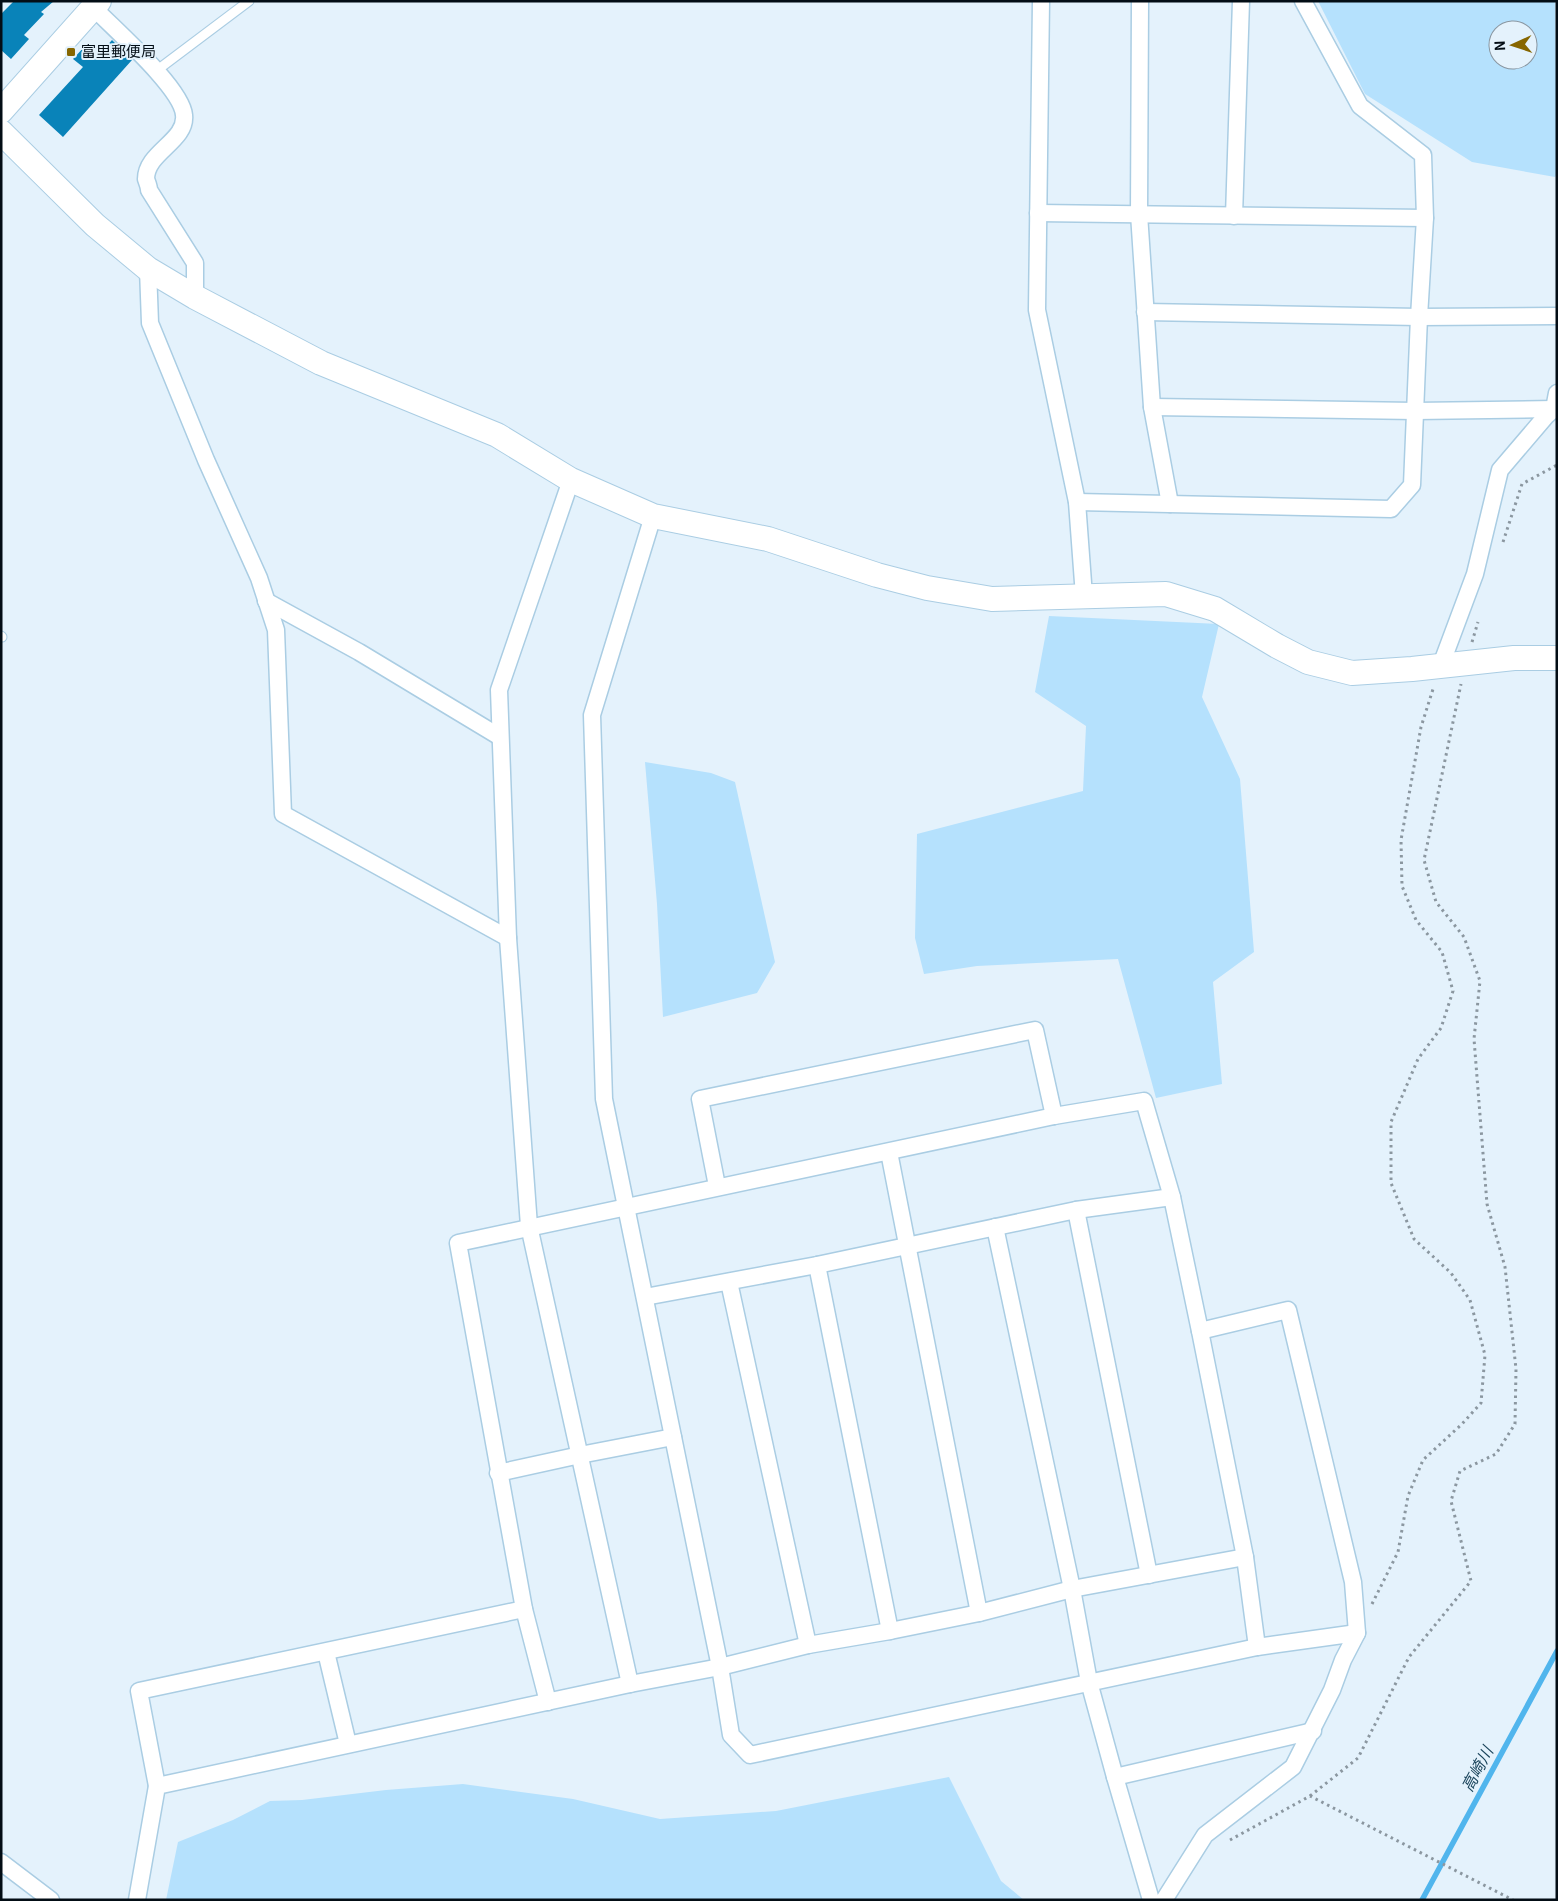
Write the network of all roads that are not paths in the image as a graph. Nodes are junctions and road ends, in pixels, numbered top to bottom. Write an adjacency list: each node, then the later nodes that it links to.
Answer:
1 (248, 1): 7 (lane)
2 (1041, 1): 10 (street)
3 (1140, 1): 11 (street)
4 (1241, 1): 12 (street)
5 (1303, 1): 13 (street)
6 (96, 4): 7 (street); 8 (street)
7 (156, 71): 15 (street)
8 (1, 110)
9 (1, 132): 14 (street)
10 (1038, 213): 11 (street); 23 (street)
11 (1139, 214): 12 (street); 16 (street)
12 (1234, 216): 13 (street)
13 (1425, 218): 18 (street)
14 (148, 269): 15 (street); 27 (street)
15 (195, 297): 22 (street)
16 (1145, 312): 18 (street); 20 (street)
17 (1557, 316): 18 (street)
18 (1418, 317): 21 (street)
19 (1556, 401): 21 (street); 29 (street)
20 (1152, 407): 21 (street); 24 (street)
21 (1415, 411): 24 (street)
22 (571, 480): 25 (street); 30 (street)
23 (1077, 502): 24 (street); 26 (street)
24 (1170, 504)
25 (654, 516): 26 (street); 36 (street)
26 (1084, 596): 29 (street)
27 (266, 601): 30 (street); 31 (street)
28 (1557, 658): 29 (street)
29 (1441, 665)
30 (500, 737): 31 (street)
31 (508, 938): 38 (street)
32 (1054, 1116): 33 (street); 34 (street); 35 (street)
33 (889, 1152): 34 (street); 40 (street)
34 (717, 1186): 36 (street)
35 (1172, 1197): 37 (street); 44 (street)
36 (627, 1205): 38 (street); 43 (street)
37 (1076, 1210): 39 (street); 49 (street)
38 (529, 1226): 46 (street); 47 (street)
39 (995, 1227): 40 (street); 50 (street)
40 (906, 1246): 41 (street); 52 (street)
41 (817, 1265): 42 (street); 53 (street)
42 (729, 1282): 43 (street); 55 (street)
43 (645, 1297): 45 (street)
44 (1200, 1331): 48 (street); 54 (street)
45 (674, 1437): 46 (street); 58 (street)
46 (580, 1455): 47 (street); 60 (street)
47 (498, 1473): 51 (street)
48 (1245, 1558): 49 (street); 56 (street)
49 (1149, 1575): 50 (street)
50 (1072, 1589): 52 (street); 59 (street)
51 (524, 1609): 57 (street); 61 (street)
52 (979, 1613): 53 (street)
53 (890, 1631): 55 (street)
54 (1357, 1633): 56 (street); 62 (street)
55 (808, 1645): 58 (street)
56 (1256, 1647): 59 (street)
57 (326, 1652): 63 (street); 65 (street)
58 (720, 1666): 59 (street); 60 (street)
59 (1089, 1682): 64 (street)
60 (630, 1684): 61 (street)
61 (548, 1702): 63 (street)
62 (1313, 1731): 64 (street); 70 (street)
63 (348, 1744): 65 (street)
64 (1114, 1777): 69 (street)
65 (157, 1786): 68 (street)
66 (1, 1862): 67 (street)
67 (51, 1900)
68 (136, 1900)
69 (1151, 1900)
70 (1164, 1900)

